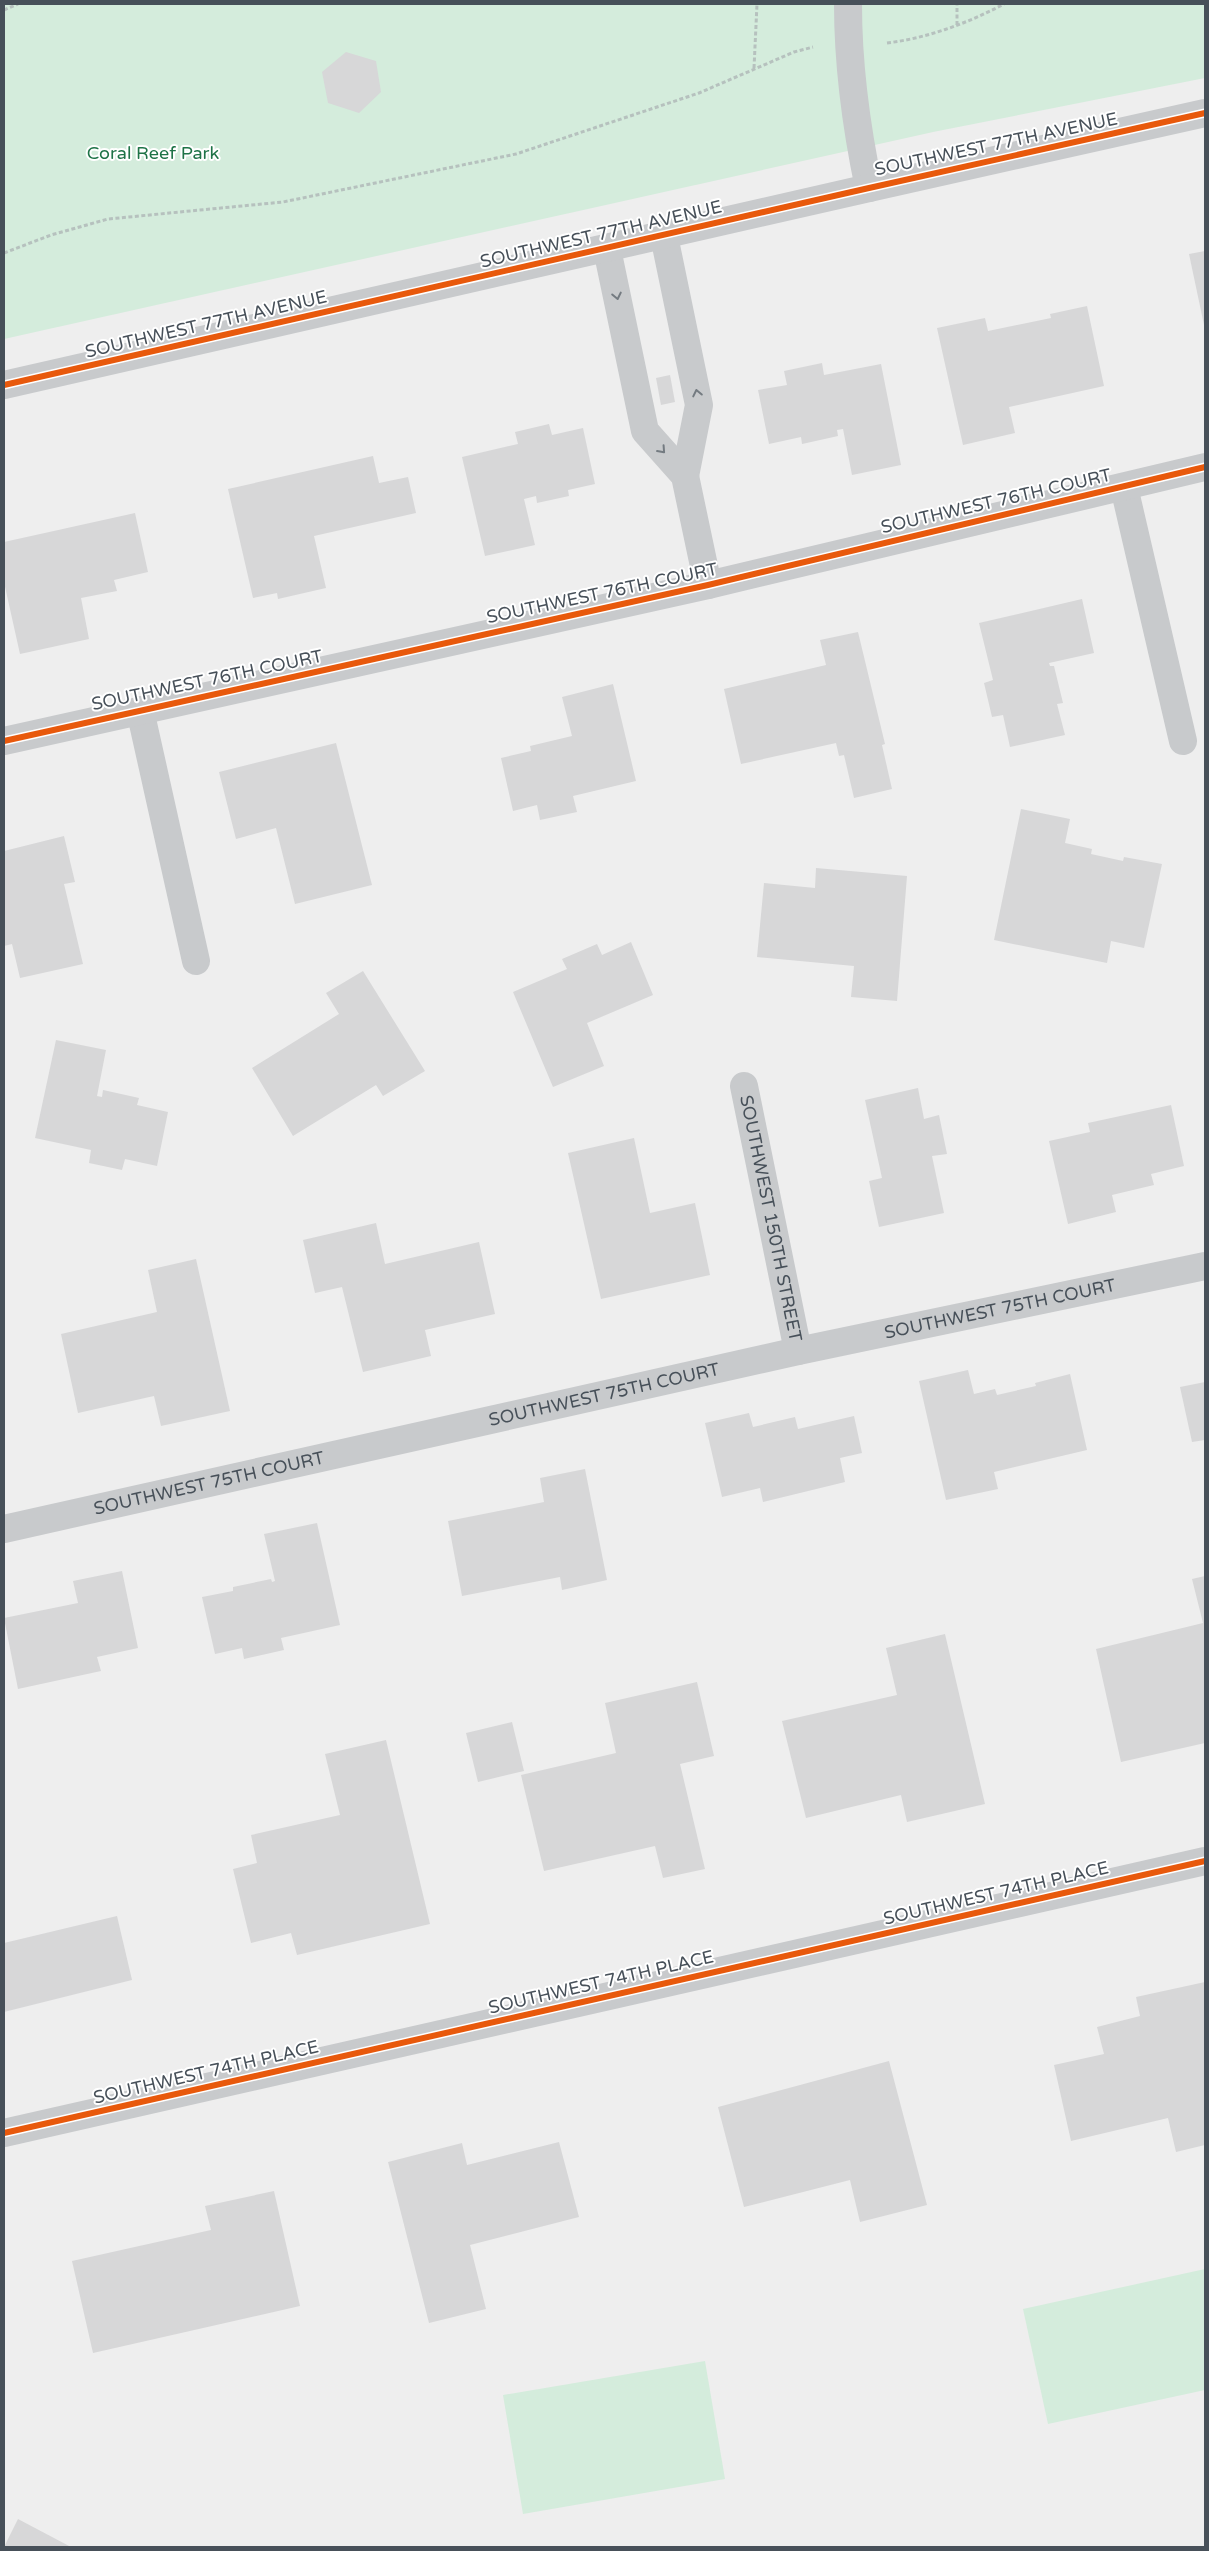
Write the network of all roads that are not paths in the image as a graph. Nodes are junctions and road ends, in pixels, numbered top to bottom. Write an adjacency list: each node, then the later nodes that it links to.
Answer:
1 (848, 4): 3 (street)
2 (1205, 114): 3 (street, SOUTHWEST 77TH AVENUE)
3 (869, 188): 4 (street, SOUTHWEST 77TH AVENUE)
4 (664, 236): 5 (street, SOUTHWEST 77TH AVENUE); 8 (street, one-way to 4)
5 (607, 249): 6 (street, SOUTHWEST 77TH AVENUE); 8 (street, one-way to 8)
6 (4, 385)
7 (1205, 466): 9 (street, SOUTHWEST 76TH COURT)
8 (685, 476): 10 (street)
9 (1124, 486): 10 (street, SOUTHWEST 76TH COURT); 13 (street)
10 (708, 585): 11 (street, SOUTHWEST 76TH COURT)
11 (140, 710): 12 (street, SOUTHWEST 76TH COURT); 14 (street)
12 (4, 741)
13 (1183, 742)
14 (196, 961)
15 (744, 1086): 17 (street, SOUTHWEST 150TH STREET)
16 (1205, 1266): 17 (street, SOUTHWEST 75TH COURT)
17 (798, 1351): 18 (street, SOUTHWEST 75TH COURT)
18 (4, 1529)
19 (1205, 1861): 20 (street, SOUTHWEST 74TH PLACE)
20 (4, 2133)

